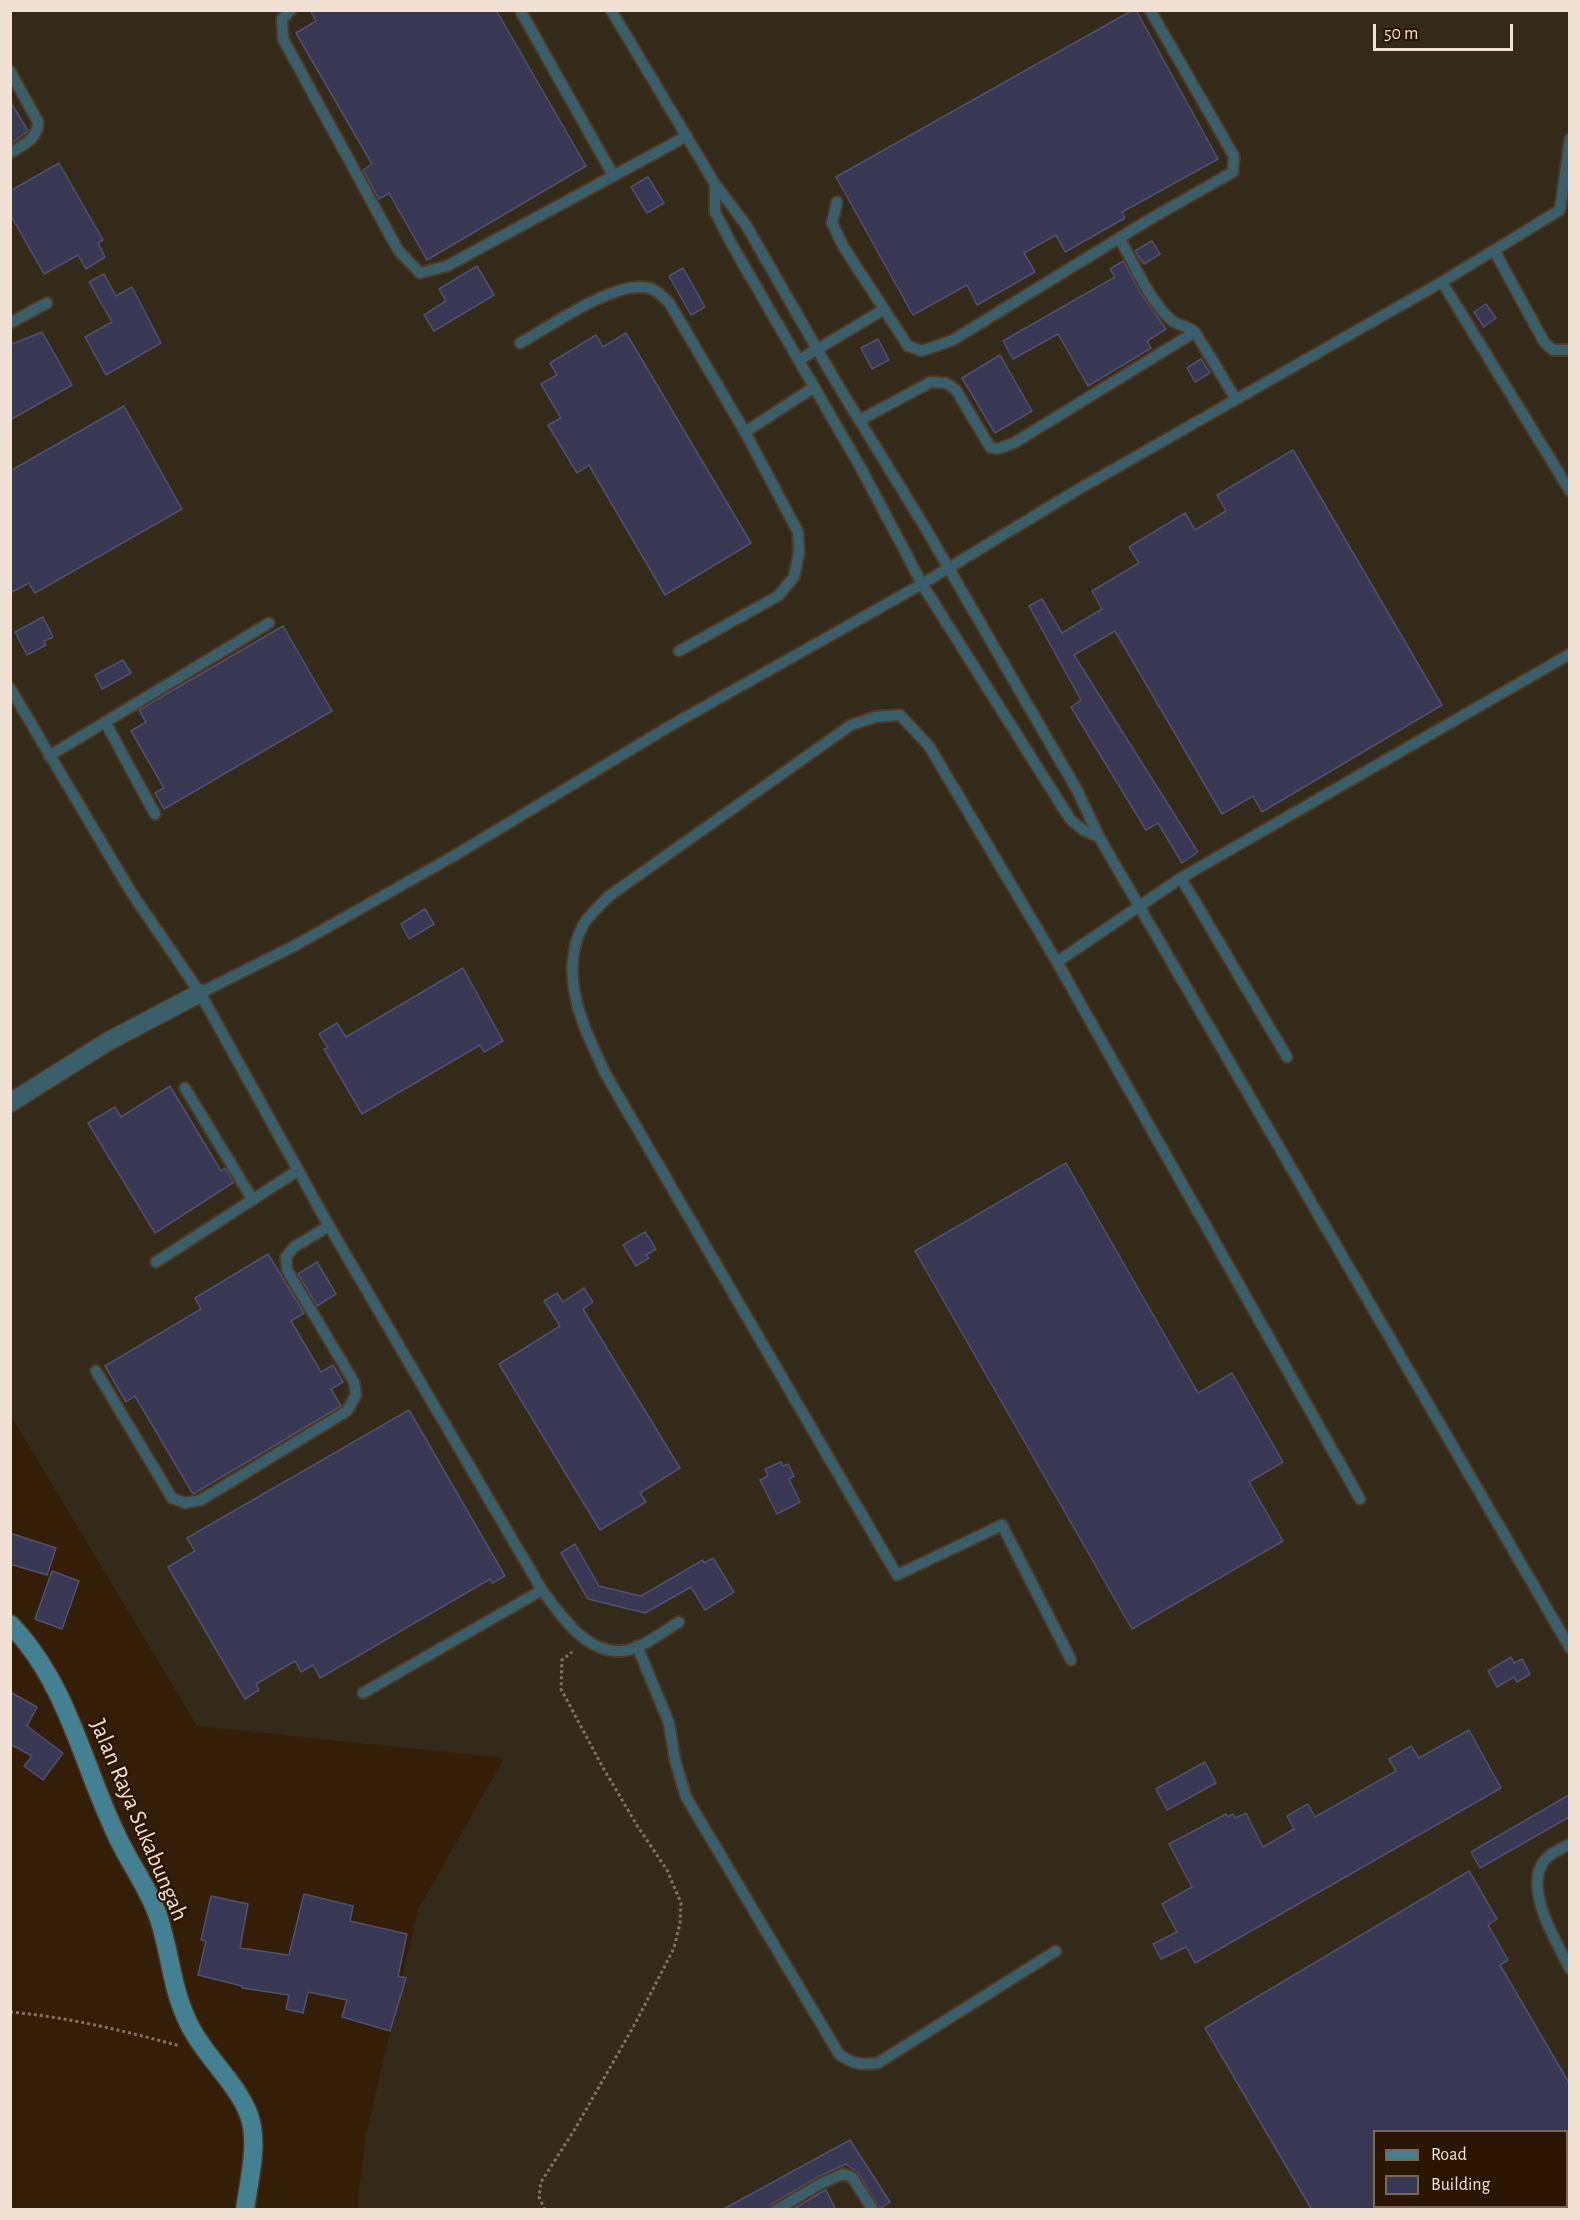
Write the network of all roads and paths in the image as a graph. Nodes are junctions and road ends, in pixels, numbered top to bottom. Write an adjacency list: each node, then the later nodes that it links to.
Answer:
1 (291, 10): 9 (lane)
2 (520, 10): 9 (lane)
3 (611, 10): 6 (lane)
4 (1150, 10): 12 (lane)
5 (10, 71): 8 (lane)
6 (687, 136): 9 (lane); 10 (lane)
7 (1569, 139): 13 (lane)
8 (10, 153)
9 (613, 175)
10 (715, 184): 20 (lane); 22 (lane)
11 (837, 202): 16 (lane)
12 (1119, 238): 16 (lane); 18 (lane)
13 (1494, 250): 14 (lane); 21 (lane)
14 (1442, 282): 24 (lane); 27 (lane)
15 (47, 303): 17 (lane)
16 (884, 310): 20 (lane)
17 (10, 323)
18 (1195, 332): 24 (lane); 25 (lane)
19 (520, 343): 26 (lane)
20 (817, 347): 22 (lane); 25 (lane)
21 (1569, 350)
22 (799, 360): 23 (lane)
23 (813, 388): 26 (lane); 29 (lane)
24 (1236, 399): 28 (lane)
25 (860, 420): 28 (lane)
26 (745, 432): 31 (lane)
27 (1569, 491)
28 (948, 568): 29 (lane); 37 (lane)
29 (922, 584): 37 (lane); 41 (lane)
30 (268, 623): 34 (lane)
31 (679, 651)
32 (1569, 654): 38 (lane)
33 (10, 688): 35 (lane)
34 (105, 722): 35 (lane); 36 (lane)
35 (49, 756): 41 (lane)
36 (154, 814)
37 (1099, 837): 39 (lane)
38 (1181, 878): 39 (lane); 42 (lane)
39 (1140, 906): 40 (lane); 55 (lane)
40 (1057, 962): 50 (lane); 57 (lane)
41 (200, 993): 44 (street); 45 (lane)
42 (1287, 1058)
43 (185, 1088): 46 (lane)
44 (10, 1102)
45 (297, 1171): 46 (lane); 47 (lane)
46 (253, 1200): 48 (lane)
47 (329, 1226): 49 (lane); 51 (lane)
48 (156, 1262)
49 (96, 1371)
50 (1360, 1499)
51 (542, 1590): 54 (lane); 58 (lane)
52 (679, 1622): 54 (lane)
53 (10, 1624): 63 (street, Jalan Raya Sukabungah)
54 (638, 1646): 60 (lane)
55 (1569, 1647)
56 (572, 1652): 65 (path)
57 (1071, 1660)
58 (363, 1693)
59 (1569, 1844): 61 (lane)
60 (1056, 1951)
61 (1569, 1969)
62 (10, 2012): 63 (path)
63 (206, 2052): 64 (street, Jalan Raya Sukabungah)
64 (245, 2210)
65 (545, 2210)
66 (776, 2210): 67 (lane)
67 (873, 2210)

